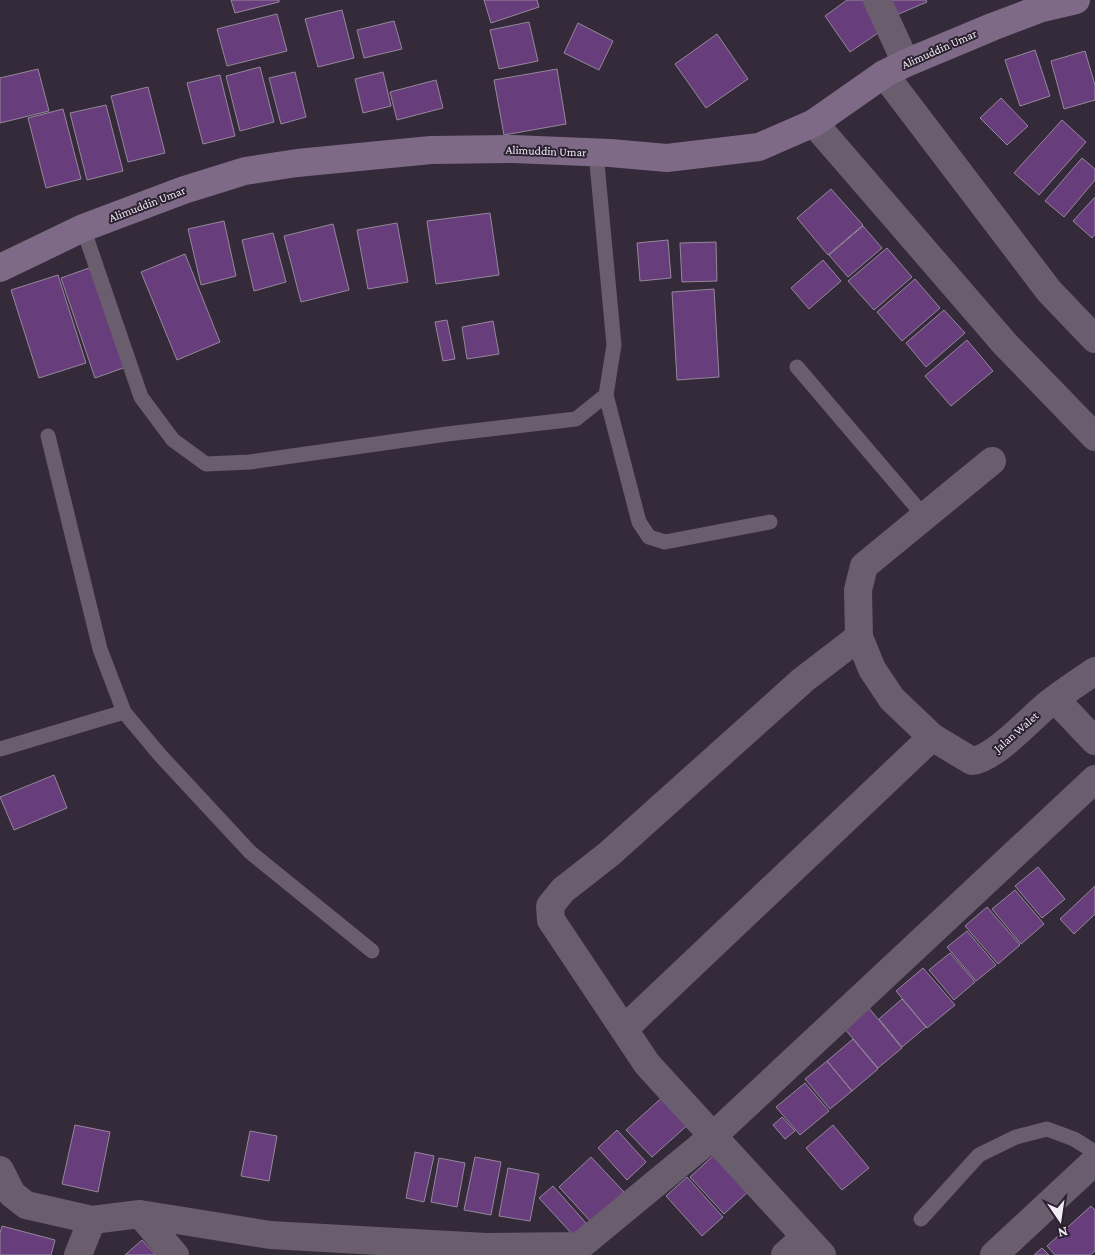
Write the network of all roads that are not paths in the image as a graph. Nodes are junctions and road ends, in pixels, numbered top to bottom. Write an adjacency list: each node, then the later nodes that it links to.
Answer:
1 (876, 0): 4 (street)
2 (1076, 0): 3 (street, Alimuddin Umar)
3 (1041, 4): 4 (street, Alimuddin Umar)
4 (895, 69): 5 (street, Alimuddin Umar); 9 (street)
5 (814, 123): 6 (street, Alimuddin Umar); 13 (street)
6 (596, 153): 7 (street, Alimuddin Umar); 11 (lane)
7 (83, 228): 8 (street, Alimuddin Umar); 11 (lane)
8 (0, 268)
9 (1095, 339)
10 (797, 367): 15 (lane)
11 (606, 395): 16 (lane)
12 (48, 436): 20 (lane)
13 (1095, 437)
14 (992, 461): 15 (street)
15 (924, 516): 17 (street)
16 (770, 522)
17 (859, 637): 21 (street, Jalan Walet); 26 (street)
18 (1095, 671): 19 (street, Jalan Walet)
19 (1055, 699): 21 (street, Jalan Walet); 22 (street)
20 (124, 712): 23 (lane); 25 (lane)
21 (932, 737): 26 (street)
22 (1095, 741)
23 (0, 749)
24 (1095, 779): 27 (street)
25 (372, 951)
26 (624, 1030): 27 (street)
27 (712, 1137): 34 (street); 36 (street)
28 (1095, 1152): 32 (lane)
29 (1095, 1161): 40 (street)
30 (0, 1170): 33 (street)
31 (140, 1214): 33 (street); 35 (street); 38 (street)
32 (921, 1219)
33 (92, 1220): 37 (street)
34 (813, 1246): 39 (street)
35 (364, 1248): 36 (street)
36 (574, 1251)
37 (78, 1255)
38 (175, 1255)
39 (785, 1255)
40 (994, 1255)

